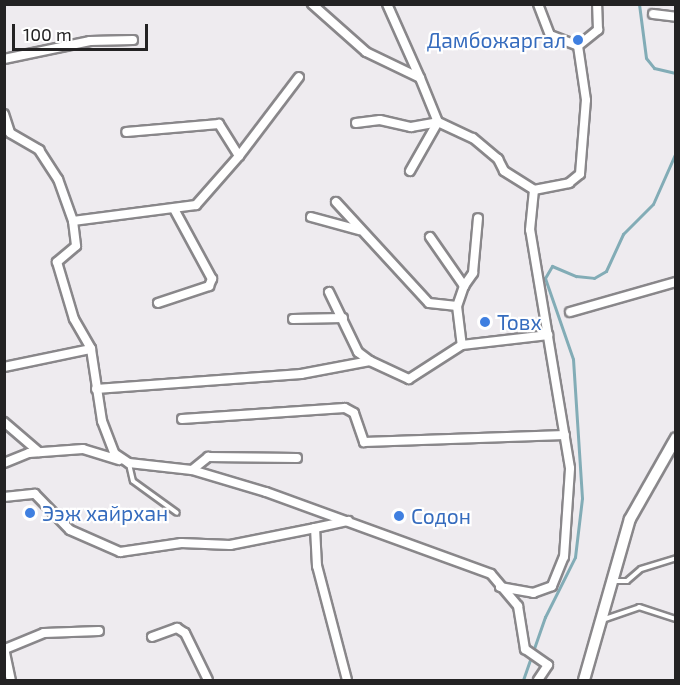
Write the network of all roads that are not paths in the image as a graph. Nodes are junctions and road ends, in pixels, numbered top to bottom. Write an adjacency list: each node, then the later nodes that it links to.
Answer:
1 (312, 4): 11 (street)
2 (387, 4): 11 (street)
3 (597, 4): 8 (street)
4 (542, 6): 8 (street)
5 (653, 15): 6 (street)
6 (675, 17)
7 (133, 40): 9 (street)
8 (578, 46): 19 (street)
9 (4, 59)
10 (299, 77): 17 (street)
11 (420, 78): 13 (street)
12 (4, 114): 16 (street)
13 (438, 122): 14 (street); 18 (street); 19 (street)
14 (356, 123)
15 (126, 132): 17 (street)
16 (7, 133): 24 (street)
17 (239, 156): 21 (street)
18 (410, 171)
19 (534, 190): 35 (street)
20 (336, 202): 25 (street)
21 (174, 208): 24 (street); 30 (street)
22 (311, 217): 25 (street)
23 (478, 218): 28 (street)
24 (73, 221): 37 (street)
25 (360, 230): 31 (street)
26 (430, 237): 28 (street)
27 (675, 282): 32 (street)
28 (464, 286): 31 (street)
29 (329, 292): 33 (street)
30 (158, 303)
31 (457, 306): 36 (street)
32 (570, 312)
33 (344, 318): 34 (street); 38 (street)
34 (293, 319)
35 (548, 335): 36 (street); 43 (street)
36 (462, 345): 38 (street)
37 (91, 349): 39 (street); 40 (street)
38 (370, 361): 40 (street)
39 (4, 367)
40 (96, 389): 48 (street)
41 (182, 418): 43 (street)
42 (4, 422): 45 (street)
43 (565, 435): 56 (street)
44 (675, 438): 55 (street)
45 (39, 452): 47 (street); 48 (street)
46 (297, 458): 49 (street)
47 (4, 463)
48 (129, 463): 49 (street); 51 (lane)
49 (192, 470): 52 (street)
50 (4, 497): 53 (street)
51 (177, 513)
52 (349, 520): 53 (street); 56 (street)
53 (315, 528): 63 (street)
54 (675, 558): 55 (lane)
55 (612, 581): 58 (street)
56 (499, 586): 65 (street)
57 (675, 619): 58 (lane)
58 (601, 620): 66 (street)
59 (99, 631): 61 (street)
60 (152, 637): 64 (street)
61 (5, 649): 62 (street)
62 (9, 680)
63 (346, 680)
64 (208, 681)
65 (538, 681)
66 (584, 681)

